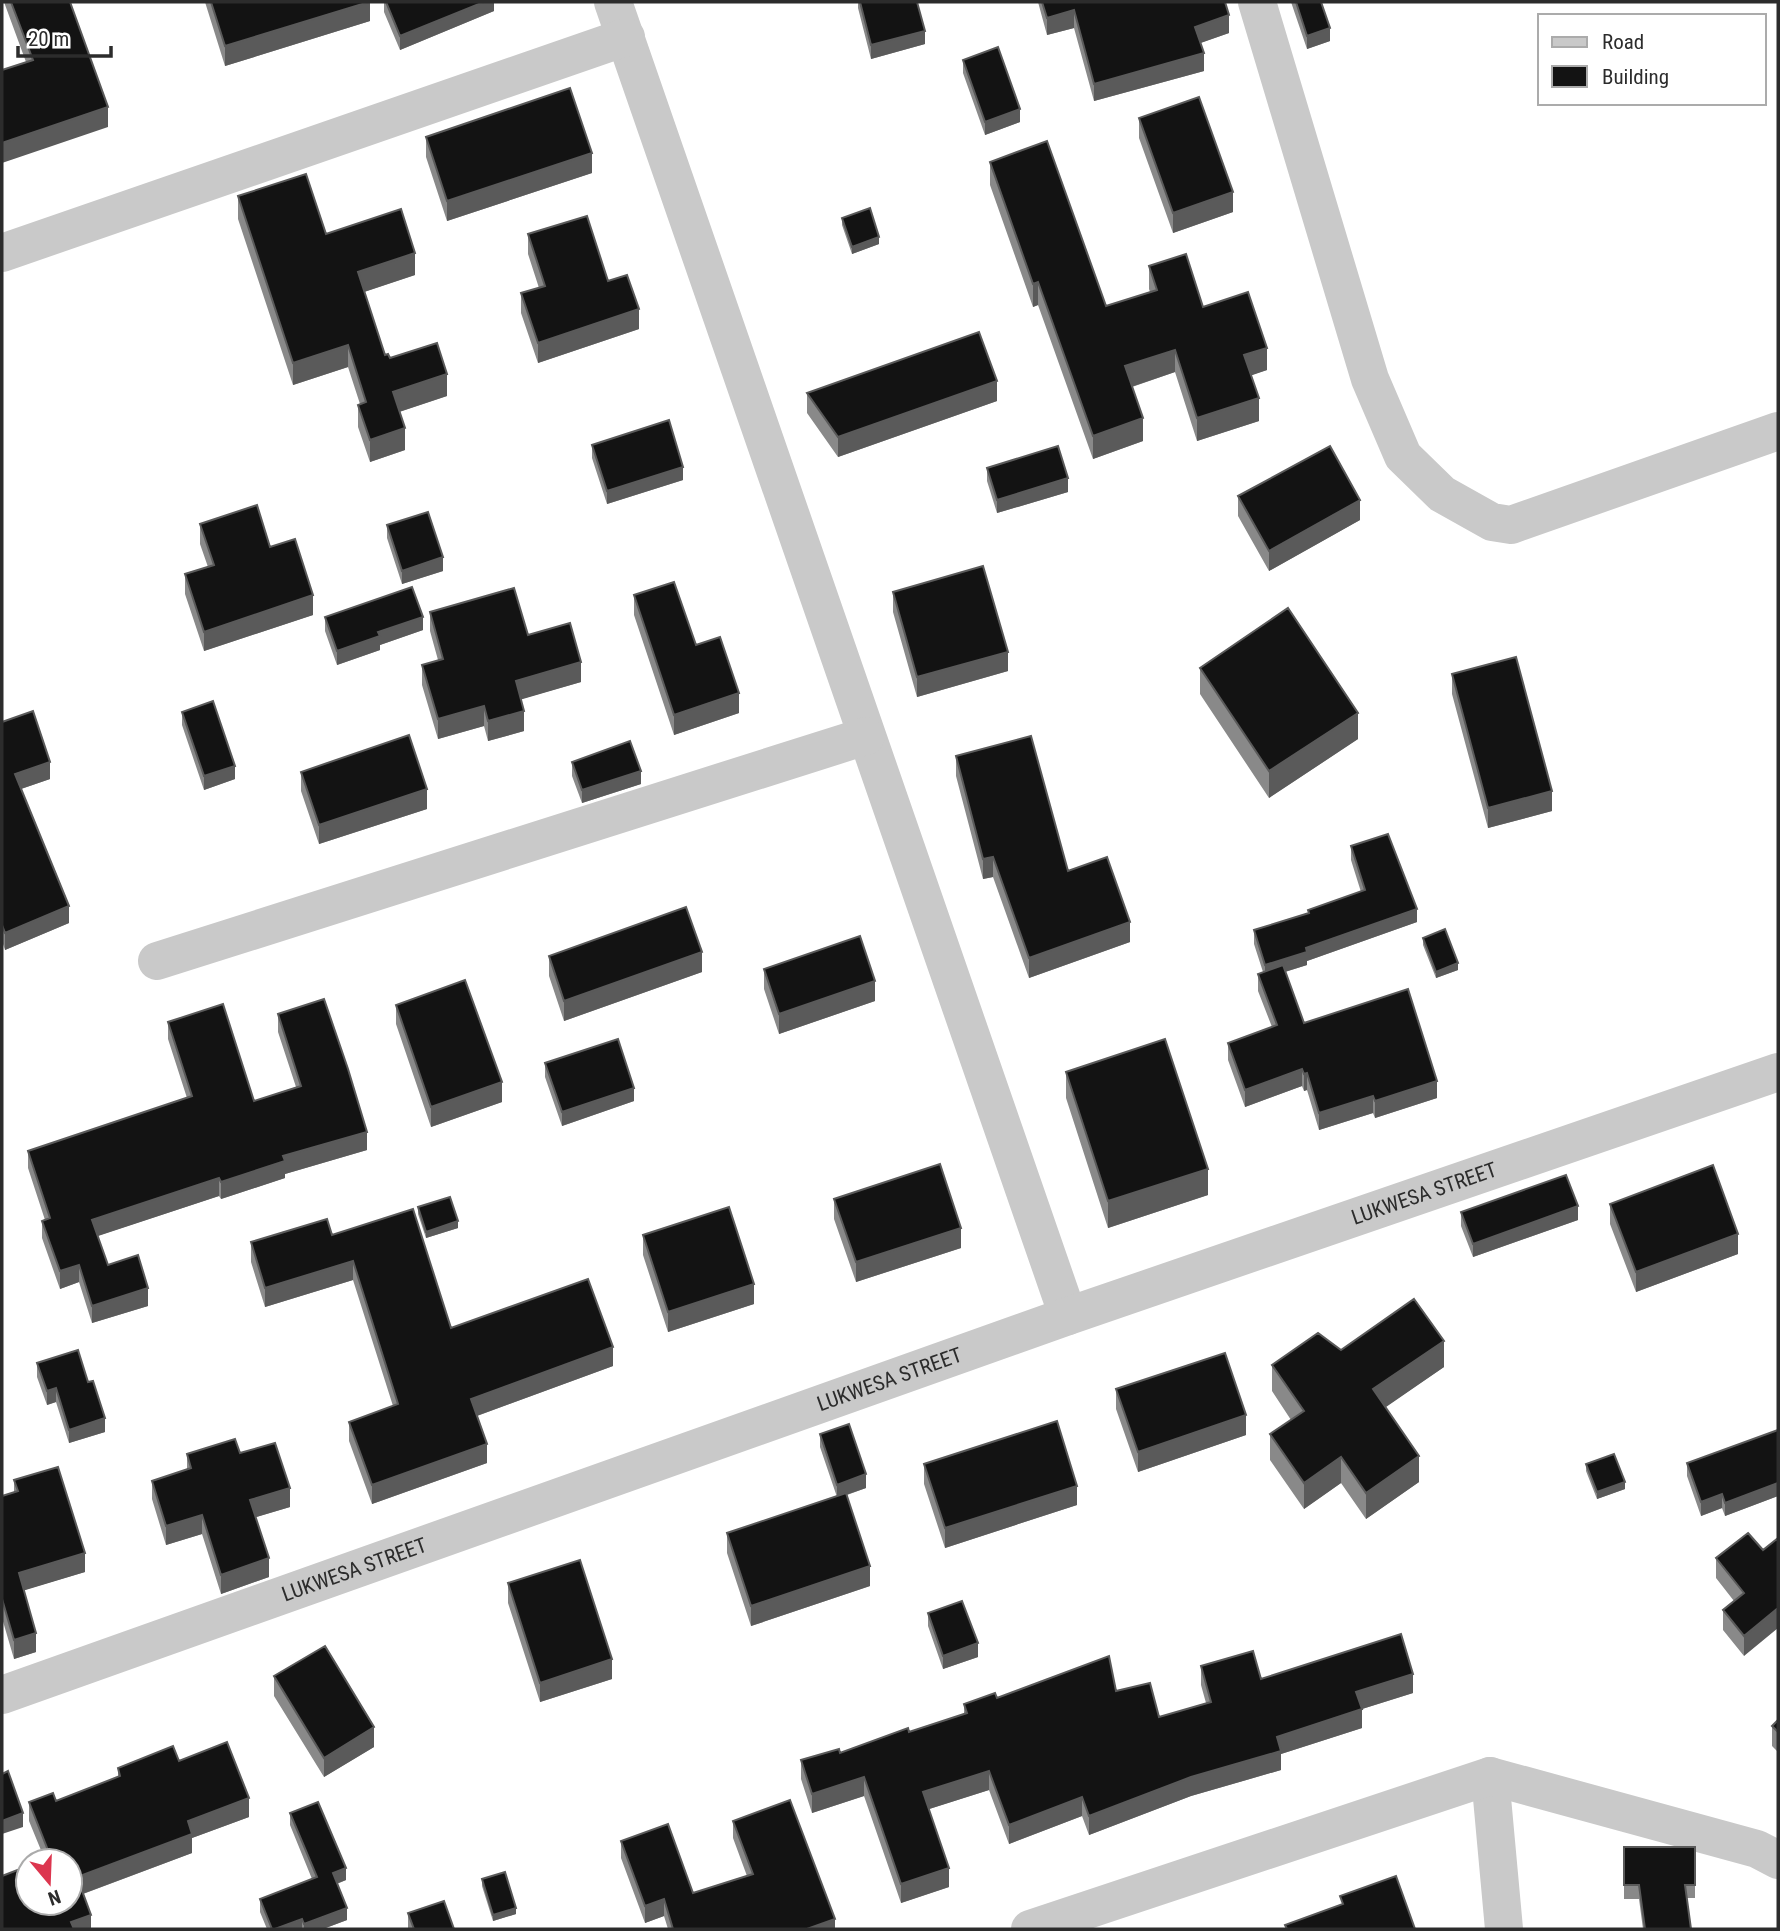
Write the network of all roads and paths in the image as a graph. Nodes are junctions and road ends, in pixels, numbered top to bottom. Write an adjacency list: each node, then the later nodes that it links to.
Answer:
1 (613, 2): 3 (street)
2 (1257, 2): 5 (street)
3 (626, 37): 4 (street); 6 (street)
4 (2, 253)
5 (1778, 431)
6 (866, 736): 7 (street); 9 (street)
7 (157, 961)
8 (1778, 1072): 9 (street, LUKWESA STREET)
9 (1068, 1316): 10 (street, LUKWESA STREET)
10 (2, 1695)
11 (1490, 1776): 12 (street); 13 (street); 14 (street)
12 (1778, 1860)
13 (1030, 1929)
14 (1504, 1929)

